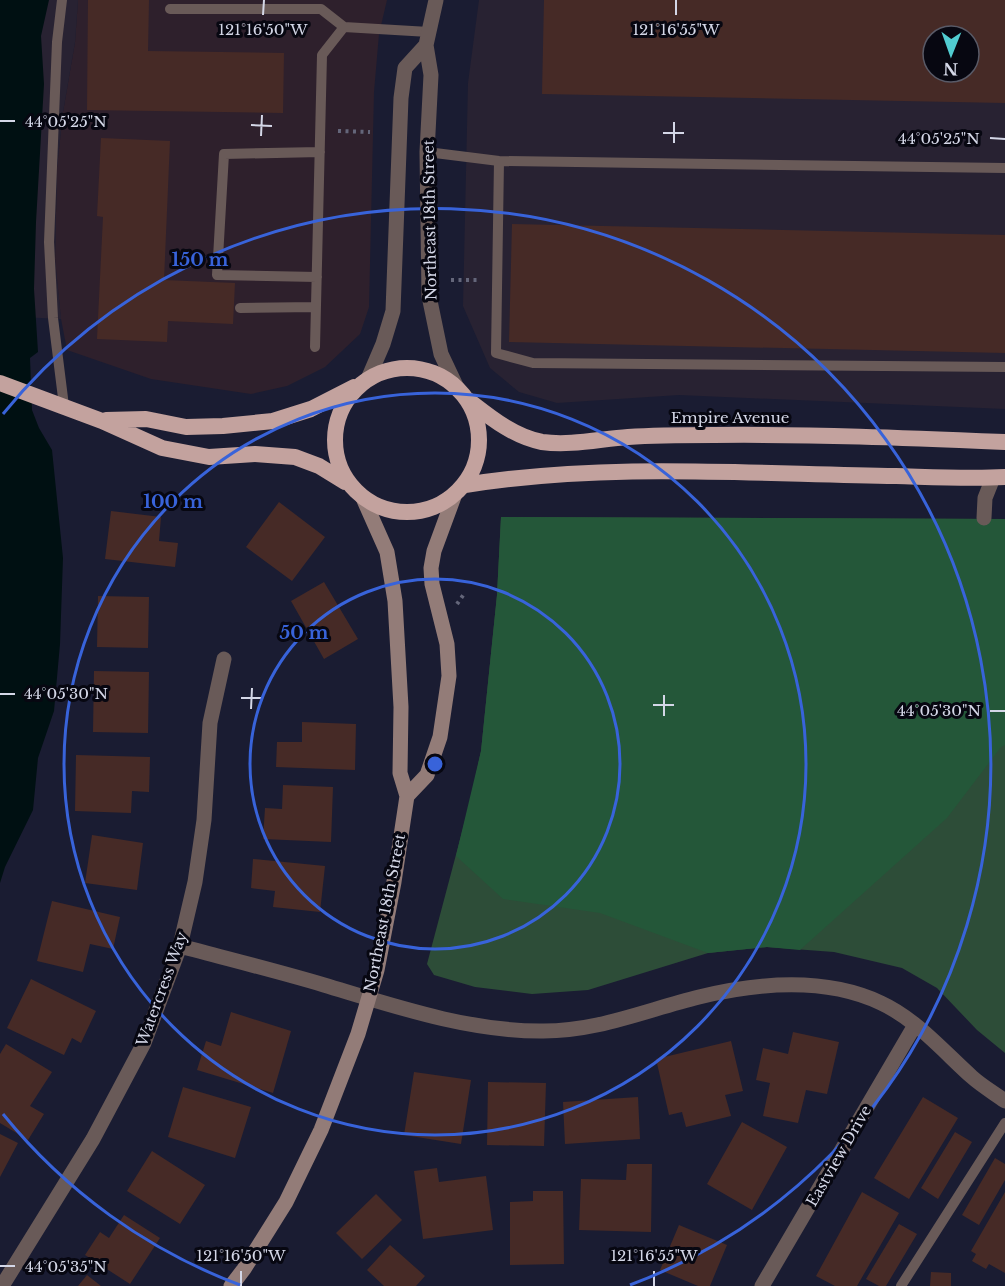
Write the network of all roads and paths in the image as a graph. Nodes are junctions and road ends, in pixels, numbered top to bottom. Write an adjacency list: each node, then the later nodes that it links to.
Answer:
1 (62, 0): 22 (lane)
2 (436, 0): 5 (street, Northeast 18th Street)
3 (170, 9): 4 (lane)
4 (344, 27): 5 (lane); 6 (lane)
5 (427, 39): 9 (street, Northeast 18th Street); 20 (street, Northeast 18th Street)
6 (321, 131): 7 (path); 8 (lane)
7 (370, 132)
8 (320, 152): 12 (lane); 12 (lane)
9 (426, 152): 10 (lane); 21 (street, Northeast 18th Street)
10 (500, 161): 11 (lane); 14 (lane)
11 (1005, 168)
12 (317, 277): 15 (lane)
13 (451, 280): 14 (path)
14 (497, 280): 18 (lane)
15 (316, 307): 16 (lane); 17 (lane)
16 (240, 308)
17 (315, 347)
18 (1005, 367)
19 (0, 382): 22 (highway)
20 (364, 382): 21 (highway); 23 (highway); 26 (highway)
21 (463, 395): 24 (highway, Empire Avenue); 27 (highway)
22 (64, 406): 23 (highway)
23 (102, 421): 26 (highway)
24 (1005, 442)
25 (1001, 475): 27 (highway); 29 (street)
26 (350, 486): 28 (highway)
27 (460, 489): 28 (highway); 31 (main road)
28 (363, 498): 31 (main road, Northeast 18th Street)
29 (984, 518)
30 (224, 659): 32 (street, Watercress Way)
31 (407, 796): 33 (main road, Northeast 18th Street)
32 (180, 946): 33 (street); 37 (street, Watercress Way)
33 (369, 998): 34 (street); 38 (main road, Northeast 18th Street)
34 (915, 1025): 35 (street); 39 (street, Eastview Drive)
35 (1005, 1101)
36 (1005, 1123): 40 (lane)
37 (2, 1286)
38 (231, 1286)
39 (762, 1286)
40 (901, 1286)

